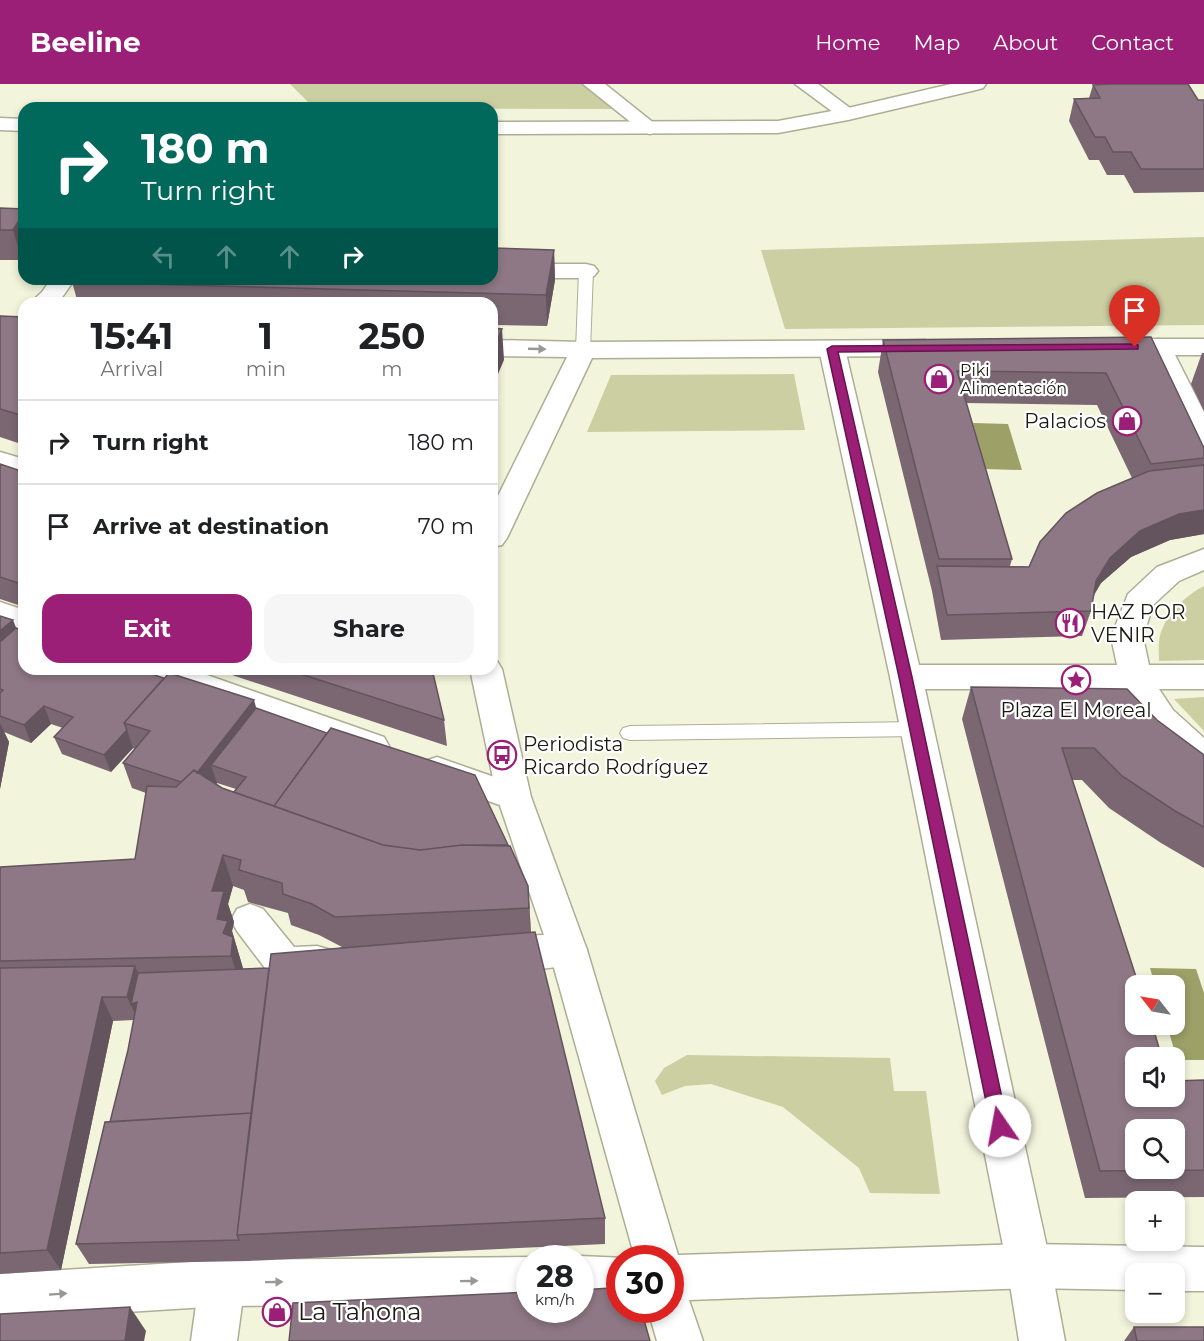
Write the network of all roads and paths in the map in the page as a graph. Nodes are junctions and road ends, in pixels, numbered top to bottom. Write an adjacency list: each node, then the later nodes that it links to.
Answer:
1 (593, 84): 8 (street)
2 (805, 84): 4 (street)
3 (976, 84): 4 (street)
4 (848, 114): 8 (street)
5 (0, 124): 6 (street)
6 (18, 125)
7 (498, 128): 8 (street)
8 (650, 128)
9 (498, 271): 10 (street)
10 (586, 271): 17 (lane)
11 (1204, 346): 13 (street)
12 (1088, 347): 13 (street)
13 (1158, 347): 18 (street)
14 (498, 348): 17 (street, one-way to 17)
15 (948, 348): 16 (street)
16 (832, 349): 17 (street); 27 (street)
17 (583, 350): 21 (street)
18 (1204, 438)
19 (0, 460): 20 (street)
20 (18, 466)
21 (498, 526)
22 (1204, 559): 29 (street)
23 (0, 613): 24 (street)
24 (18, 620)
25 (173, 675): 33 (street)
26 (487, 675): 33 (street)
27 (906, 677): 29 (street); 30 (street)
28 (1204, 677): 29 (street)
29 (1135, 678): 32 (street)
30 (916, 729): 31 (lane); 39 (street)
31 (630, 733)
32 (1204, 758)
33 (514, 797): 35 (street)
34 (250, 920): 37 (street)
35 (568, 950): 36 (street); 38 (street)
36 (462, 955)
37 (356, 960)
38 (653, 1245)
39 (1029, 1266): 40 (street); 41 (street); 48 (street)
40 (1204, 1269)
41 (684, 1278)
42 (516, 1280): 43 (street, one-way to 42)
43 (222, 1283): 44 (street, one-way to 43); 46 (street)
44 (0, 1298)
45 (675, 1323): 47 (street)
46 (214, 1341)
47 (680, 1341)
48 (1042, 1341)

